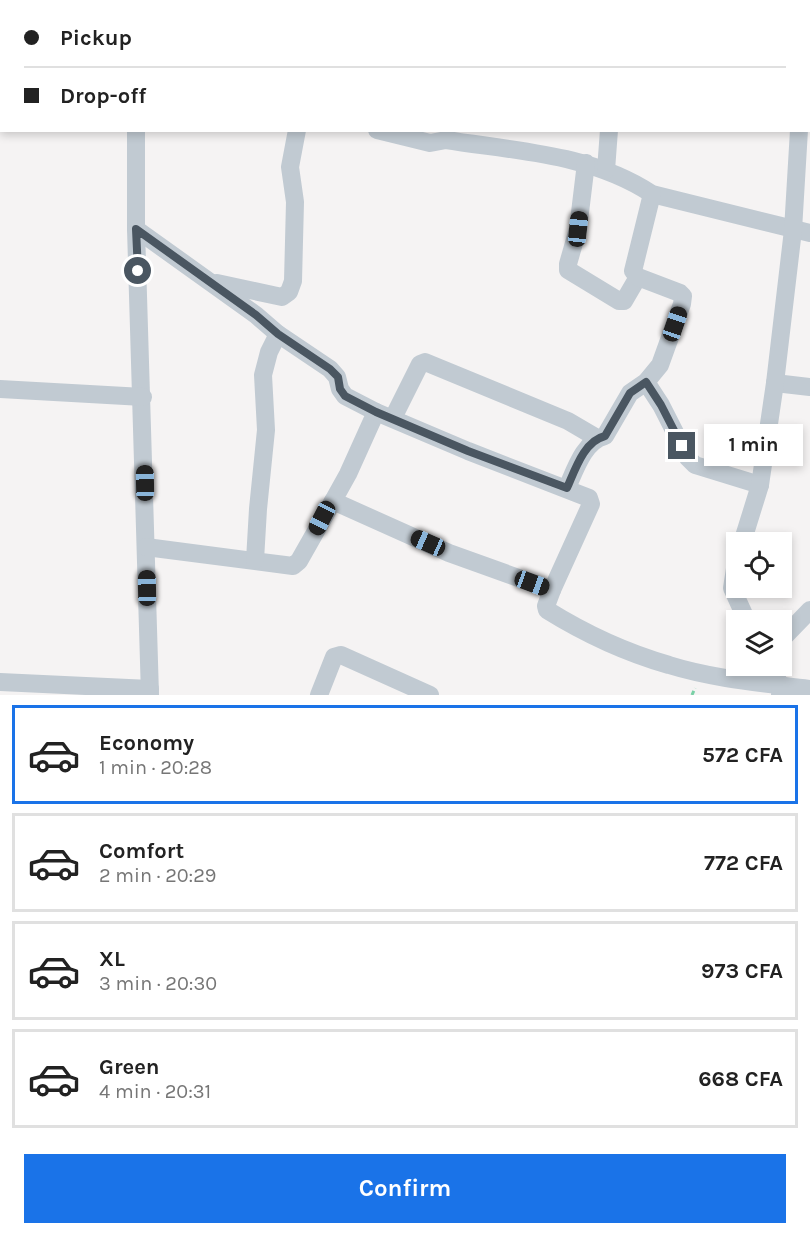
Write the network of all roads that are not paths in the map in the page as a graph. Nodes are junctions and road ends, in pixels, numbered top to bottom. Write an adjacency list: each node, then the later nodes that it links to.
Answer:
1 (136, 132): 10 (street)
2 (297, 132): 13 (street)
3 (385, 132): 6 (street)
4 (609, 132): 8 (street)
5 (799, 132): 11 (street)
6 (441, 136): 7 (street)
7 (586, 163): 8 (street); 12 (street)
8 (606, 170): 9 (street)
9 (652, 194): 11 (street); 12 (street)
10 (136, 229): 13 (street); 19 (street)
11 (802, 232): 16 (street)
12 (638, 277): 15 (street)
13 (210, 282): 14 (street)
14 (278, 334): 20 (street); 27 (street)
15 (646, 382): 21 (street); 22 (street)
16 (775, 383): 17 (street); 22 (street)
17 (810, 387)
18 (0, 389): 19 (street)
19 (143, 397): 26 (street)
20 (384, 415): 21 (street); 23 (street); 24 (street)
21 (597, 438): 23 (street)
22 (760, 485): 25 (street)
23 (567, 488): 28 (street)
24 (333, 501): 27 (street); 28 (street)
25 (745, 532)
26 (147, 547): 27 (street); 35 (street)
27 (255, 560)
28 (552, 590): 34 (street)
29 (810, 610): 30 (street)
30 (792, 629)
31 (774, 676): 34 (street)
32 (0, 682): 35 (street)
33 (809, 690): 34 (street)
34 (780, 691)
35 (150, 692)
36 (319, 695): 37 (street)
37 (430, 695)

